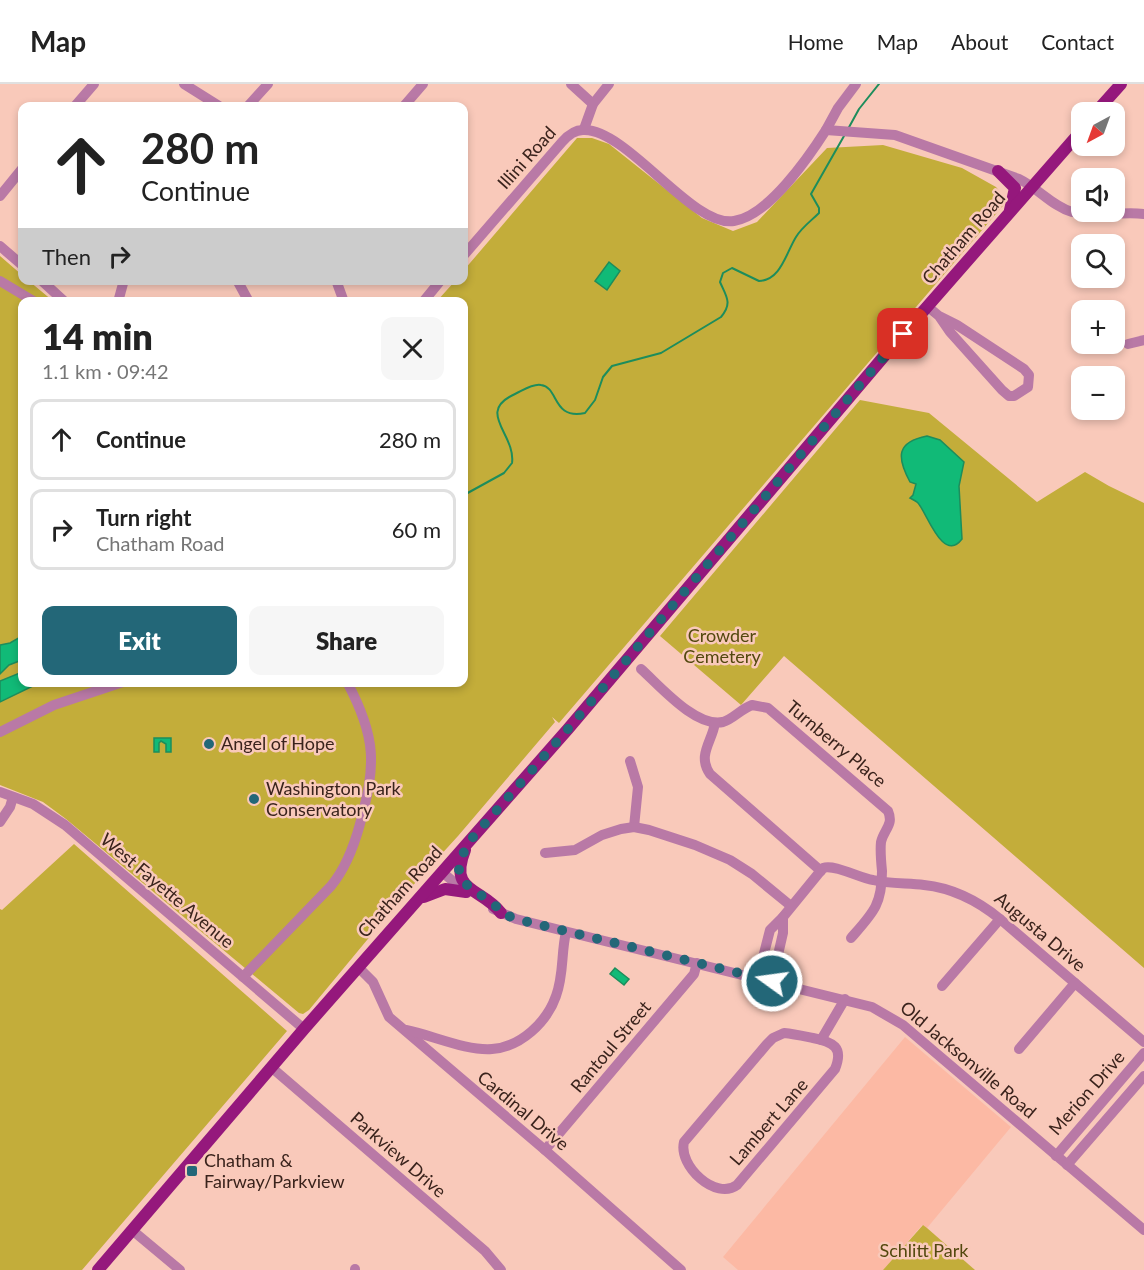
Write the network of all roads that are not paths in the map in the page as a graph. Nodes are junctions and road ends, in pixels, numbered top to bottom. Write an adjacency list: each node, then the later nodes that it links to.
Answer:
1 (94, 84): 9 (street)
2 (184, 84): 10 (street)
3 (268, 84): 11 (street)
4 (423, 84): 12 (street)
5 (571, 84): 14 (street)
6 (609, 84): 14 (street, Illini Road)
7 (856, 84): 16 (street)
8 (1121, 84): 13 (main road)
9 (78, 102)
10 (213, 102)
11 (252, 102)
12 (408, 102)
13 (1105, 102)
14 (592, 104): 15 (street, Illini Road)
15 (584, 129): 16 (street); 27 (street, Illini Road)
16 (826, 130): 18 (street)
17 (1071, 143): 20 (main road, Chatham Road)
18 (998, 171): 20 (street); 23 (main road)
19 (18, 174): 21 (street)
20 (1034, 186): 22 (street); 23 (main road, Chatham Road)
21 (0, 196)
22 (1071, 211)
23 (1009, 213): 35 (main road, Chatham Road)
24 (1125, 213): 25 (street)
25 (1144, 214)
26 (0, 246): 28 (street)
27 (468, 250)
28 (18, 262)
29 (0, 281): 32 (street)
30 (46, 285): 33 (street)
31 (437, 285): 34 (street)
32 (27, 297)
33 (60, 297)
34 (427, 297)
35 (927, 306): 36 (street); 49 (main road, Chatham Road)
36 (939, 316): 36 (street)
37 (1144, 340): 38 (street)
38 (1128, 344)
39 (641, 669): 42 (street)
40 (108, 687): 43 (street)
41 (349, 687): 64 (street)
42 (715, 723): 51 (street); 53 (street, Turnberry Place)
43 (0, 732)
44 (630, 761): 48 (street)
45 (0, 792): 46 (street, West Fayette Avenue)
46 (13, 797): 47 (street); 64 (street, West Fayette Avenue)
47 (0, 822)
48 (634, 827): 50 (street); 56 (street)
49 (468, 843): 52 (main road, Chatham Road); 57 (main road)
50 (545, 853)
51 (825, 869): 53 (street, Augusta Drive); 56 (street)
52 (442, 872): 54 (street, Old Jacksonville Road); 55 (main road, Chatham Road)
53 (881, 882): 59 (street, Augusta Drive); 61 (street, Turnberry Place)
54 (466, 891): 55 (main road); 57 (street, Old Jacksonville Road)
55 (417, 900): 63 (main road, Chatham Road)
56 (791, 906): 58 (street)
57 (501, 913): 60 (street, Old Jacksonville Road)
58 (783, 917): 65 (street); 66 (street)
59 (1000, 919): 67 (street, Augusta Drive); 68 (street)
60 (566, 932): 62 (street, Old Jacksonville Road); 71 (street)
61 (851, 938)
62 (697, 963): 65 (street, Old Jacksonville Road); 80 (street, Rantoul Street)
63 (358, 968): 70 (main road, Chatham Road); 71 (street, Cardinal Drive)
64 (243, 977): 70 (street, West Fayette Avenue)
65 (758, 977): 66 (street, Old Jacksonville Road)
66 (772, 981): 69 (street, Old Jacksonville Road)
67 (1075, 983): 73 (street, Augusta Drive); 74 (street)
68 (942, 986)
69 (845, 999): 72 (street); 81 (street, Old Jacksonville Road)
70 (304, 1029): 76 (main road, Chatham Road)
71 (406, 1030): 80 (street, Cardinal Drive)
72 (822, 1040): 72 (street, Lambert Lane)
73 (1144, 1042)
74 (1020, 1049)
75 (1144, 1053): 78 (street, Merion Drive)
76 (271, 1067): 83 (main road, Chatham Road); 87 (street, Parkview Drive)
77 (1144, 1076): 79 (street, Merion Drive)
78 (1102, 1101): 79 (street); 81 (street, Merion Drive)
79 (1113, 1112): 82 (street, Merion Drive)
80 (545, 1150): 88 (street, Cardinal Drive)
81 (1056, 1156): 82 (street, Old Jacksonville Road)
82 (1067, 1165): 84 (street, Old Jacksonville Road)
83 (132, 1230): 85 (main road, Chatham Road); 86 (street)
84 (1144, 1230)
85 (98, 1270)
86 (180, 1270)
87 (501, 1270)
88 (681, 1270)

